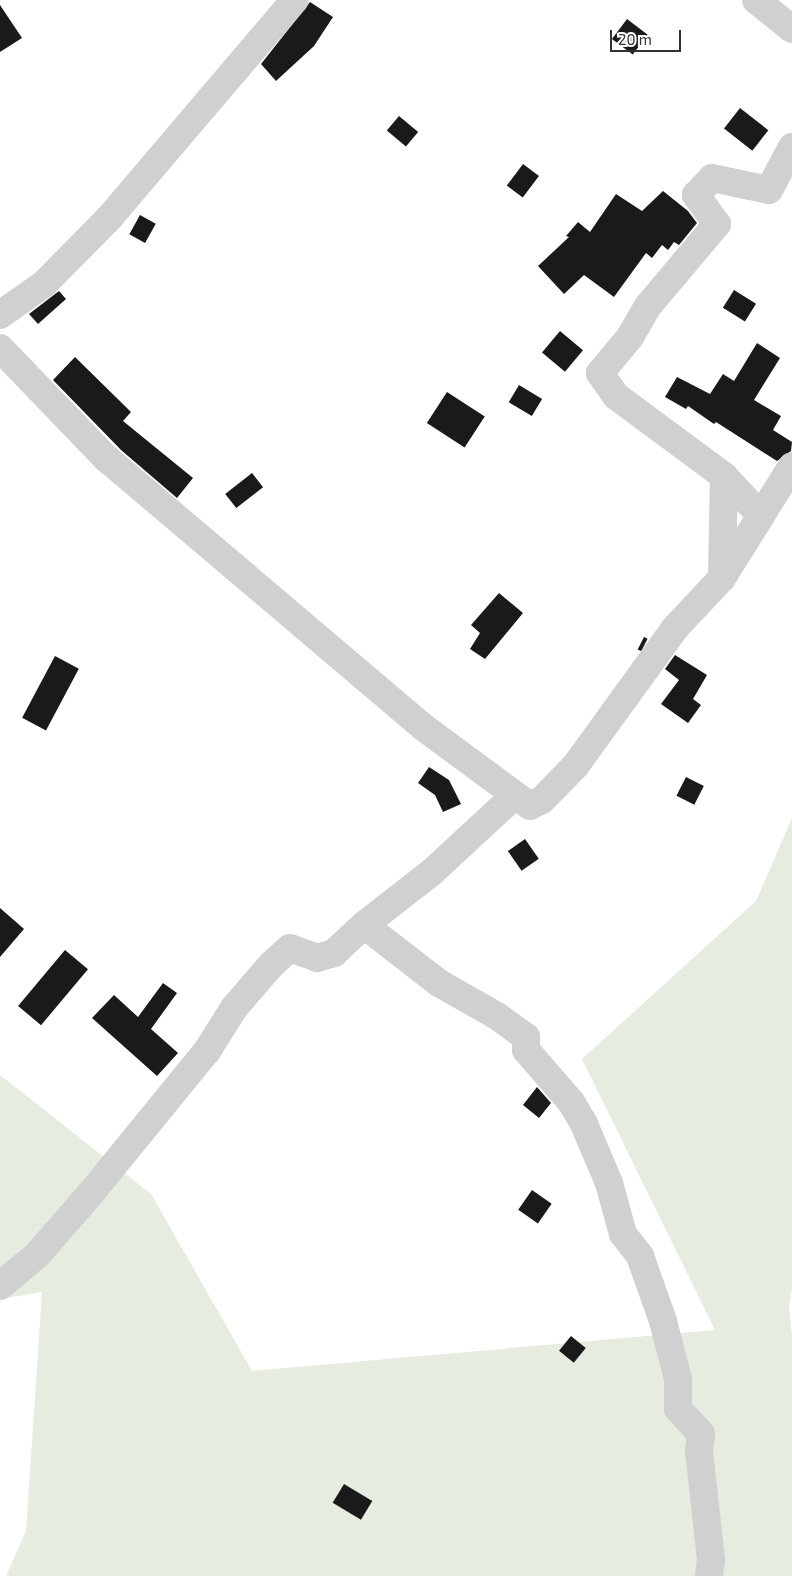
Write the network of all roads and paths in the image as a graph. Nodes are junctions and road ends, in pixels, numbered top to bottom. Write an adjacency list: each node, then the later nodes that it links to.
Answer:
1 (296, 0): 5 (street)
2 (756, 0): 3 (street)
3 (792, 29)
4 (792, 147): 8 (street)
5 (0, 315)
6 (0, 348): 11 (street)
7 (792, 466): 9 (street)
8 (724, 476): 9 (street); 10 (street)
9 (761, 516): 10 (street)
10 (722, 578): 11 (street)
11 (514, 796): 12 (street)
12 (364, 925): 13 (street); 14 (street)
13 (0, 1286)
14 (709, 1576)

